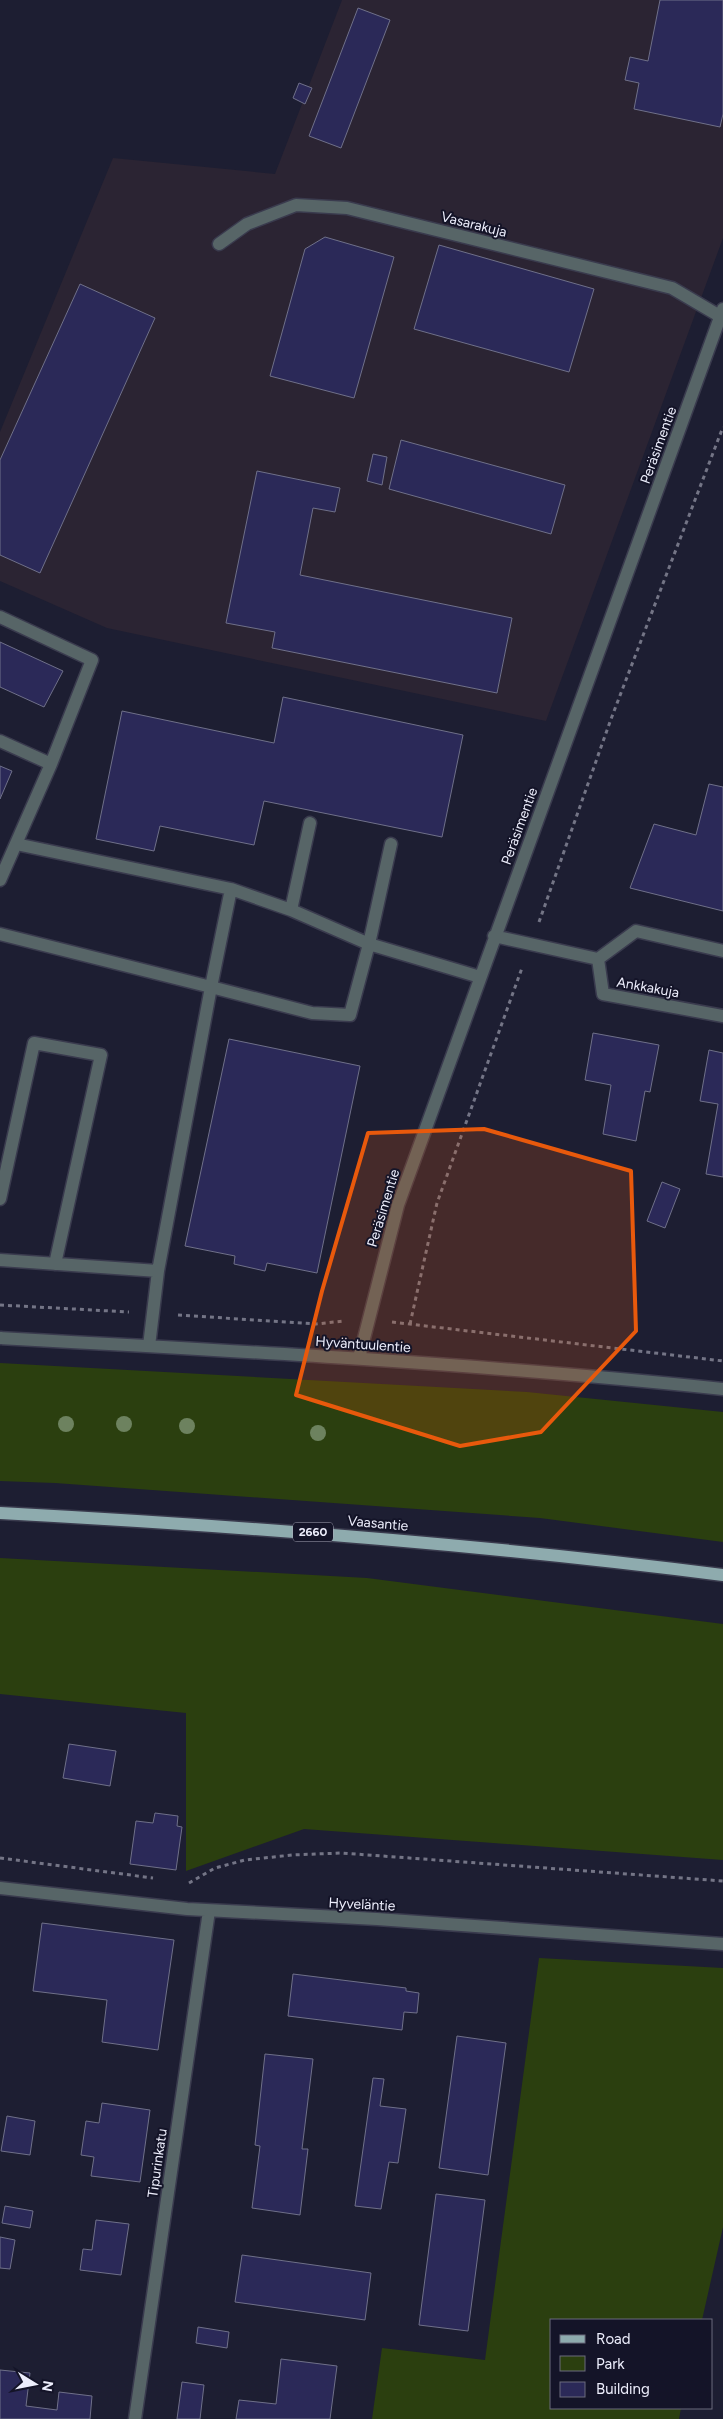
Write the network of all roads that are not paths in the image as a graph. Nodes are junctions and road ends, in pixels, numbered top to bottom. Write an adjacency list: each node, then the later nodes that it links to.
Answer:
1 (219, 244): 2 (street, Vasarakuja)
2 (722, 315): 13 (street, Peräsimentie)
3 (0, 617): 5 (street)
4 (0, 741): 5 (street)
5 (51, 764): 7 (street)
6 (310, 823): 11 (street)
7 (16, 844): 9 (street); 10 (street)
8 (391, 844): 14 (street)
9 (0, 880)
10 (231, 889): 11 (street); 18 (street)
11 (291, 910): 14 (street)
12 (0, 934): 18 (street)
13 (494, 936): 16 (street); 17 (street, Peräsimentie)
14 (369, 944): 17 (street); 18 (street)
15 (723, 951): 16 (street)
16 (598, 959): 19 (street, Ankkakuja)
17 (480, 977): 26 (street, Peräsimentie)
18 (211, 987): 23 (street)
19 (723, 1016)
20 (0, 1199): 22 (street)
21 (0, 1260): 22 (street)
22 (55, 1264): 23 (street)
23 (158, 1271): 25 (street)
24 (0, 1338): 25 (street, Hyväntuulentie)
25 (149, 1346): 26 (street, Hyväntuulentie)
26 (359, 1358): 27 (street, Hyväntuulentie)
27 (723, 1389)
28 (0, 1512): 29 (main road, Vaasantie / 2660)
29 (723, 1575)
30 (0, 1888): 31 (street, Hyveläntie)
31 (209, 1911): 32 (street, Hyveläntie); 33 (street, Tipurinkatu)
32 (723, 1944)
33 (135, 2419)

